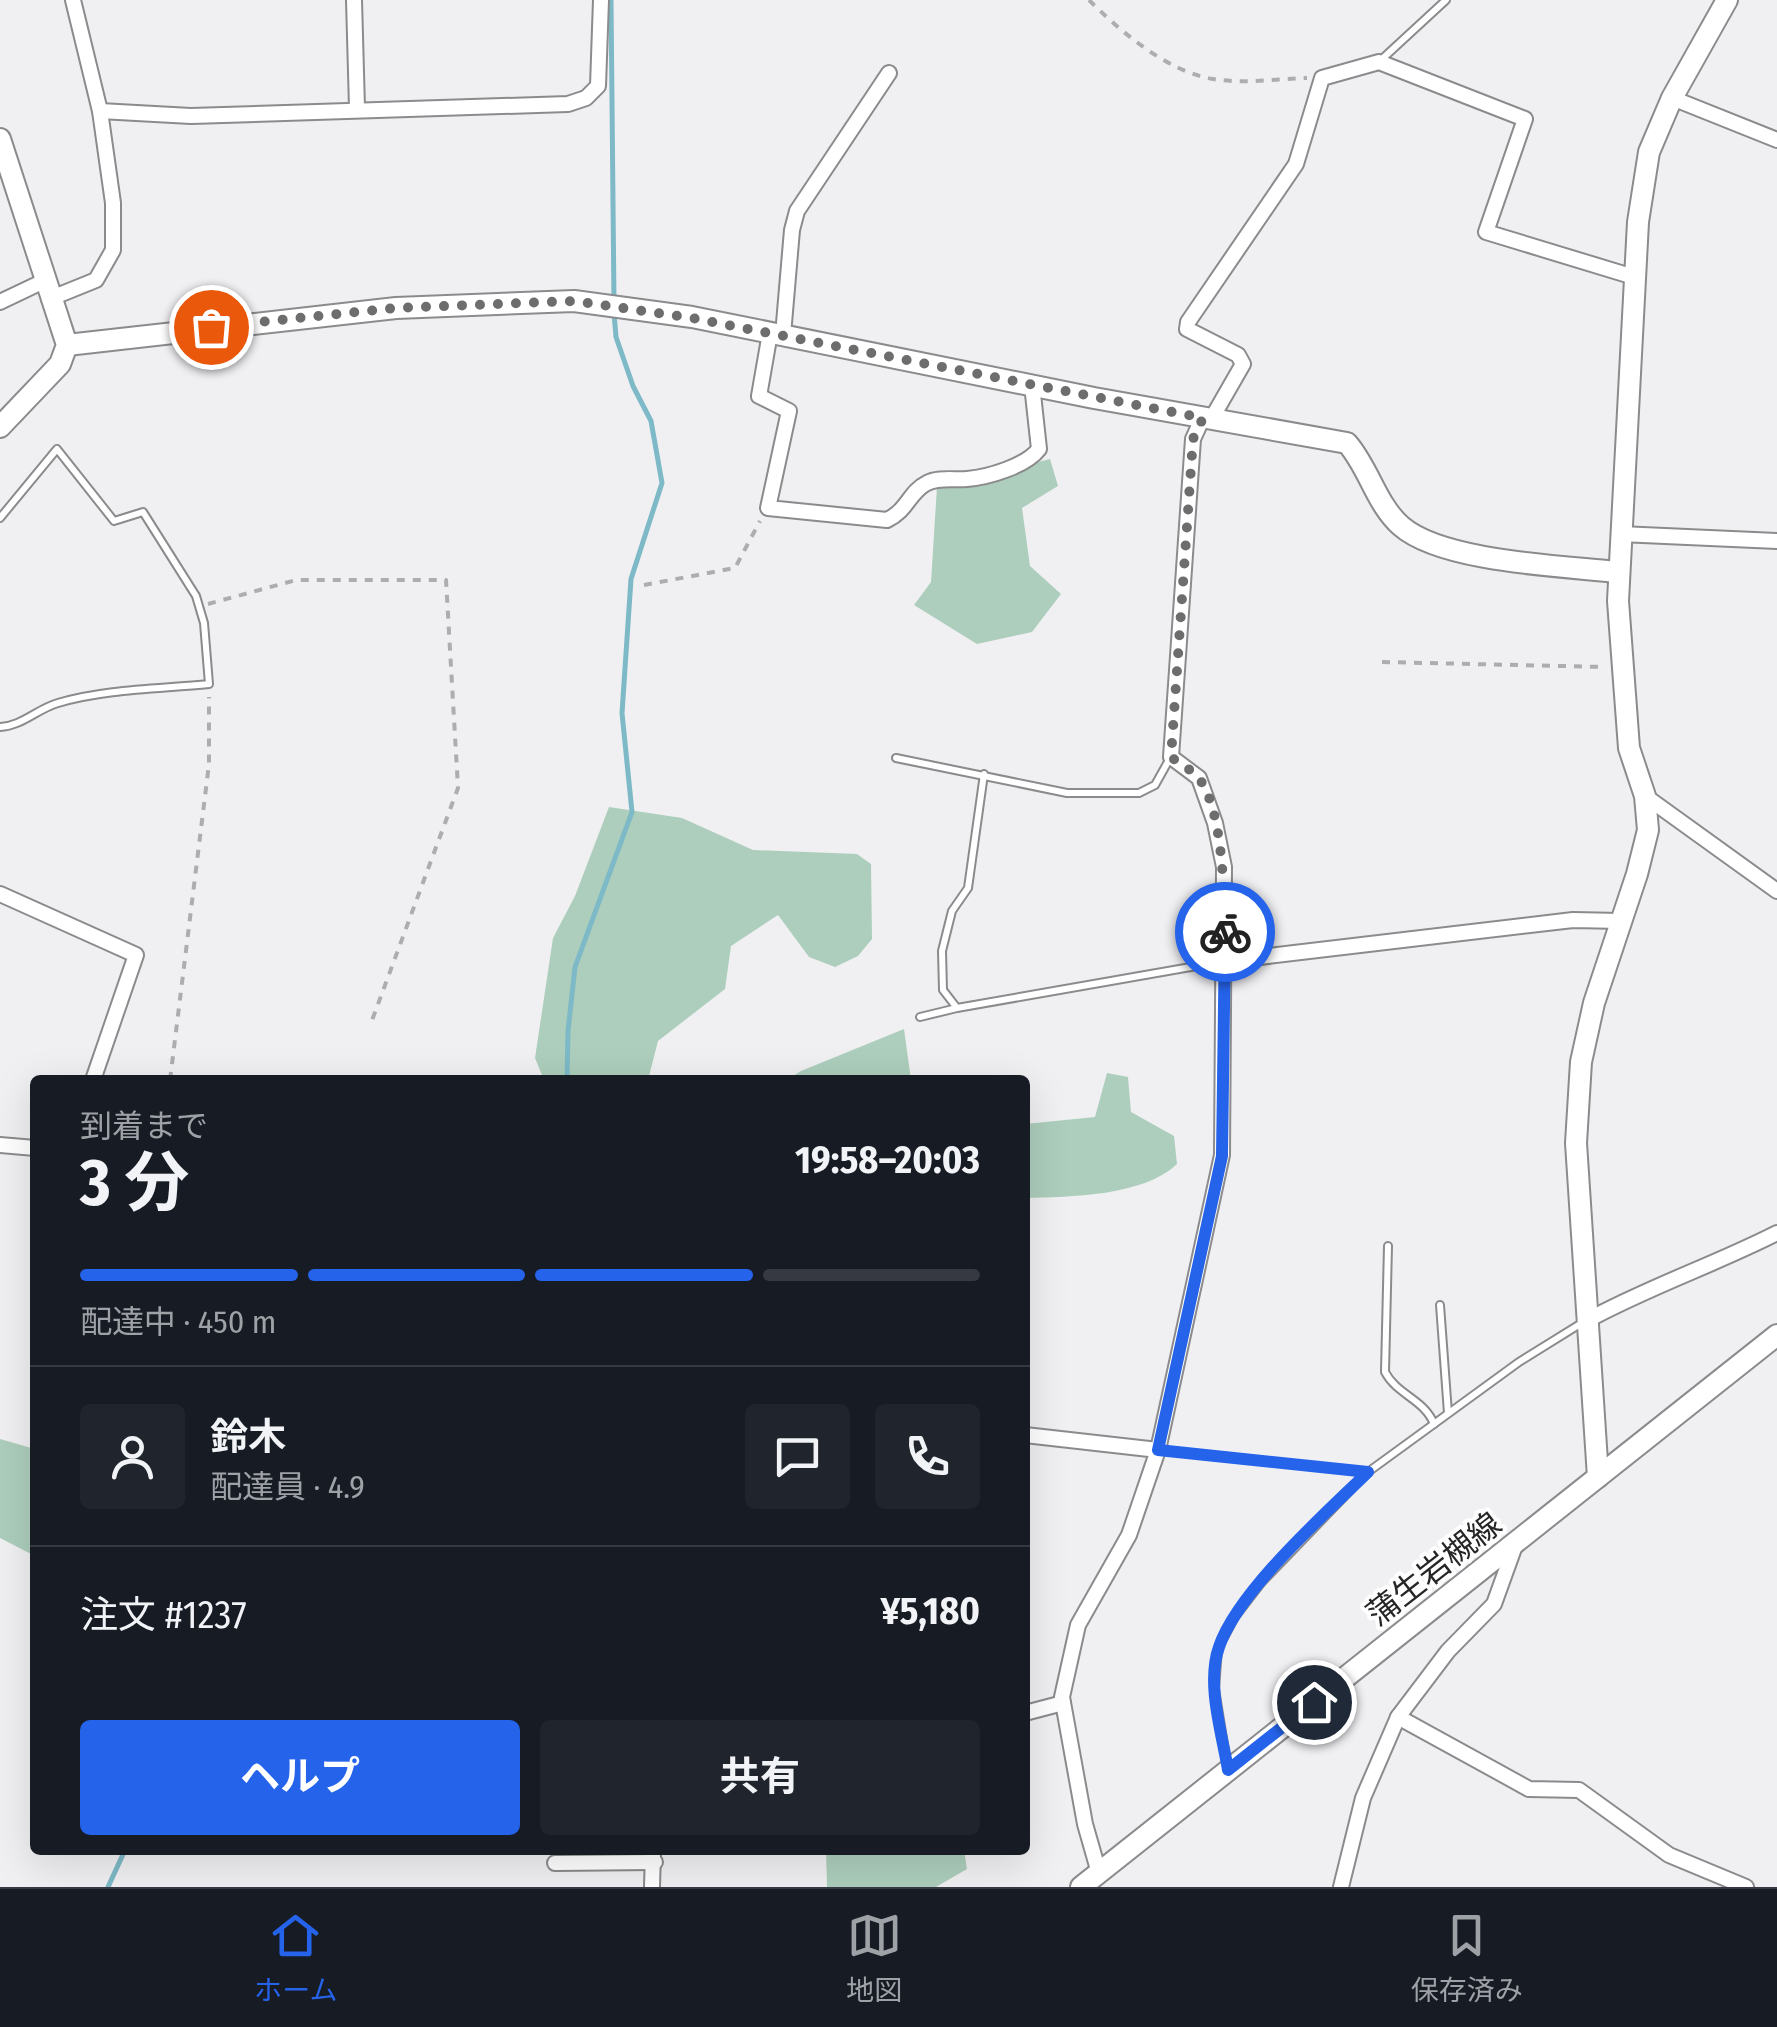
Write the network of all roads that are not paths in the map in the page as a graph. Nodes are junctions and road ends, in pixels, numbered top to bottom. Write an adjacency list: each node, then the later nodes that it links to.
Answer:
1 (73, 0): 10 (street)
2 (354, 0): 9 (street)
3 (601, 0): 9 (street)
4 (1446, 0): 6 (lane)
5 (1727, 0): 8 (street)
6 (1379, 62): 13 (street); 19 (street)
7 (889, 73): 16 (street)
8 (1672, 98): 12 (street); 13 (street)
9 (356, 108): 10 (street)
10 (100, 111): 14 (street)
11 (0, 139): 14 (street)
12 (1777, 140)
13 (1634, 276): 22 (street)
14 (47, 290): 15 (street); 17 (street)
15 (0, 302)
16 (776, 334): 17 (street); 18 (street); 18 (street)
17 (66, 345): 20 (street)
18 (1032, 385): 19 (street)
19 (1208, 418): 24 (street); 26 (street)
20 (0, 426)
21 (0, 518): 25 (lane)
22 (1620, 534): 23 (street); 24 (street)
23 (1777, 541)
24 (1618, 572): 29 (street)
25 (0, 728)
26 (1171, 757): 28 (lane); 33 (street)
27 (896, 758): 28 (lane)
28 (984, 774): 34 (lane)
29 (1644, 796): 30 (street); 32 (street)
30 (1777, 891)
31 (0, 894): 36 (street)
32 (1621, 921): 33 (street); 42 (street)
33 (1226, 961): 34 (lane); 47 (street)
34 (958, 1008): 35 (lane)
35 (920, 1017)
36 (96, 1075)
37 (0, 1144): 38 (street)
38 (30, 1147)
39 (1777, 1233): 42 (street)
40 (1388, 1246): 45 (lane)
41 (1440, 1305): 44 (lane)
42 (1586, 1321): 44 (lane); 49 (street)
43 (1777, 1336): 49 (street, 蒲生岩槻線)
44 (1448, 1414): 45 (lane)
45 (1434, 1424): 48 (lane)
46 (1030, 1436): 47 (street)
47 (1158, 1450): 48 (lane); 51 (street)
48 (1368, 1472): 54 (lane)
49 (1598, 1477): 50 (street, 蒲生岩槻線)
50 (1516, 1543): 53 (street); 54 (street, 蒲生岩槻線)
51 (1063, 1703): 52 (street); 57 (street)
52 (1030, 1711)
53 (1398, 1717): 59 (street); 60 (street)
54 (1228, 1770): 57 (street, 蒲生岩槻線)
55 (654, 1856): 56 (street); 58 (street)
56 (555, 1863)
57 (1089, 1883)
58 (652, 1887)
59 (1341, 1887)
60 (1746, 1887)

